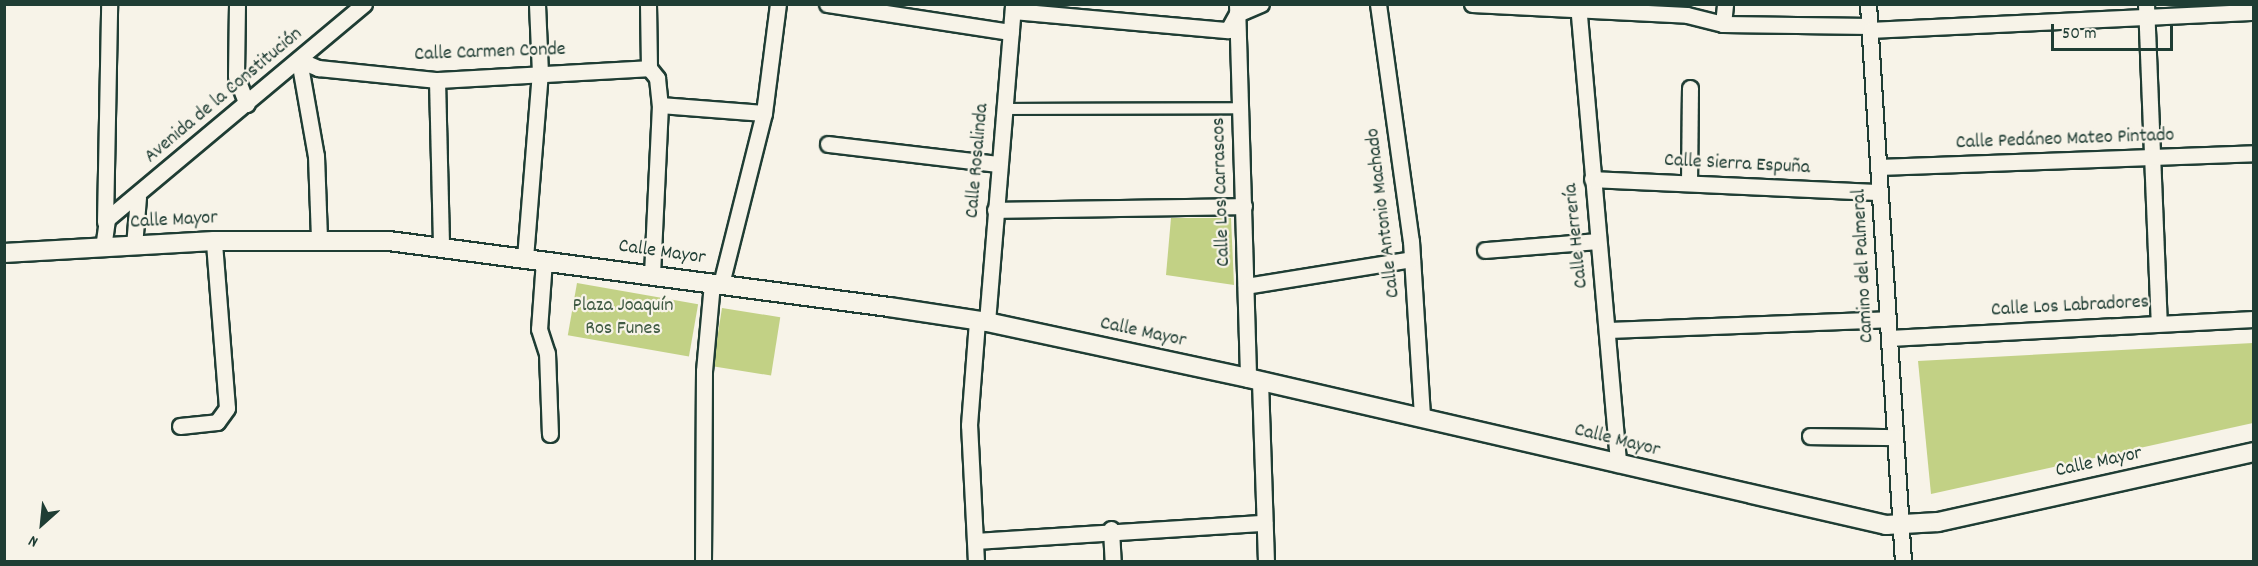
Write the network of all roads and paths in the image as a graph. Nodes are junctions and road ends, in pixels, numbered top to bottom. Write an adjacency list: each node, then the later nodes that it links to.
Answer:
1 (109, 4): 42 (street)
2 (237, 4): 26 (street)
3 (364, 4): 21 (street, Avenida de la Constitución)
4 (537, 4): 23 (street)
5 (648, 4): 22 (street)
6 (778, 4): 30 (street)
7 (826, 4): 20 (street)
8 (1262, 4): 15 (street)
9 (1378, 4): 53 (street, Calle Antonio Machado)
10 (1472, 4): 13 (street)
11 (1725, 4): 18 (street)
12 (1868, 4): 19 (street, Camino del Palmeral)
13 (1578, 7): 18 (street); 36 (street, Calle Herrería)
14 (1013, 8): 15 (street); 20 (street, Calle Rosalinda)
15 (1237, 9): 28 (street, Calle Los Carrascos)
16 (2147, 10): 17 (street); 19 (street); 33 (street)
17 (2253, 12)
18 (1723, 24): 19 (street)
19 (1870, 28): 35 (street, Camino del Palmeral)
20 (1011, 32): 29 (street, Calle Rosalinda)
21 (299, 60): 24 (street, Calle Carmen Conde); 26 (street, Avenida de la Constitución); 44 (street)
22 (649, 68): 23 (street, Calle Carmen Conde); 27 (street)
23 (540, 73): 24 (street, Calle Carmen Conde); 52 (street)
24 (437, 80): 48 (street)
25 (1690, 88): 37 (street)
26 (247, 104): 39 (street, Avenida de la Constitución)
27 (660, 105): 30 (street); 55 (street)
28 (1241, 108): 29 (street); 40 (street, Calle Los Carrascos)
29 (1004, 110): 34 (street, Calle Rosalinda)
30 (764, 113): 56 (street)
31 (828, 144): 34 (street)
32 (2253, 153): 33 (street, Calle Pedáneo Mateo Pintado)
33 (2154, 157): 35 (street, Calle Pedáneo Mateo Pintado); 61 (street)
34 (999, 164): 41 (street, Calle Rosalinda)
35 (1879, 167): 38 (street, Camino del Palmeral)
36 (1592, 179): 37 (street, Calle Sierra Espuña); 45 (street, Calle Herrería)
37 (1689, 183): 38 (street, Calle Sierra Espuña)
38 (1880, 192): 58 (street, Camino del Palmeral)
39 (138, 197): 42 (street, Avenida de la Constitución); 43 (street)
40 (1244, 206): 41 (street); 57 (street, Calle Los Carrascos)
41 (995, 210): 60 (street, Calle Rosalinda)
42 (109, 219): 43 (street); 49 (street)
43 (133, 226): 47 (street)
44 (320, 239): 46 (street, Calle Mayor); 48 (street, Calle Mayor)
45 (1597, 241): 50 (street); 62 (street, Calle Herrería)
46 (214, 242): 47 (street, Calle Mayor); 66 (street)
47 (134, 246): 49 (street, Calle Mayor)
48 (441, 246): 52 (street, Calle Mayor)
49 (103, 248): 51 (street, Calle Mayor)
50 (1485, 250)
51 (4, 253)
52 (525, 258): 54 (street, Calle Mayor)
53 (1412, 259): 57 (street); 65 (street, Calle Antonio Machado)
54 (544, 260): 55 (street, Calle Mayor); 67 (street)
55 (652, 274): 56 (street, Calle Mayor)
56 (717, 283): 60 (street, Calle Mayor); 76 (street)
57 (1246, 286): 64 (street, Calle Los Carrascos)
58 (1888, 319): 62 (street); 63 (street, Camino del Palmeral)
59 (2253, 319): 61 (street, Calle Los Labradores)
60 (982, 321): 64 (street, Calle Mayor); 75 (street, Calle Rosalinda)
61 (2159, 323): 63 (street, Calle Los Labradores)
62 (1608, 330): 71 (street, Calle Herrería)
63 (1889, 338): 69 (street, Camino del Palmeral)
64 (1254, 380): 65 (street, Calle Mayor); 72 (street, Calle Los Carrascos)
65 (1422, 418): 71 (street, Calle Mayor)
66 (180, 426)
67 (550, 434)
68 (1810, 436): 69 (street)
69 (1895, 437): 73 (street, Camino del Palmeral)
70 (2253, 452): 73 (street, Calle Mayor)
71 (1618, 464): 73 (street, Calle Mayor)
72 (1264, 523): 74 (street); 79 (street, Calle Los Carrascos)
73 (1900, 526): 80 (street, Camino del Palmeral)
74 (1111, 529): 75 (street); 78 (street)
75 (975, 540): 77 (street, Calle Rosalinda)
76 (703, 561)
77 (976, 561)
78 (1113, 561)
79 (1266, 561)
80 (1903, 561)

